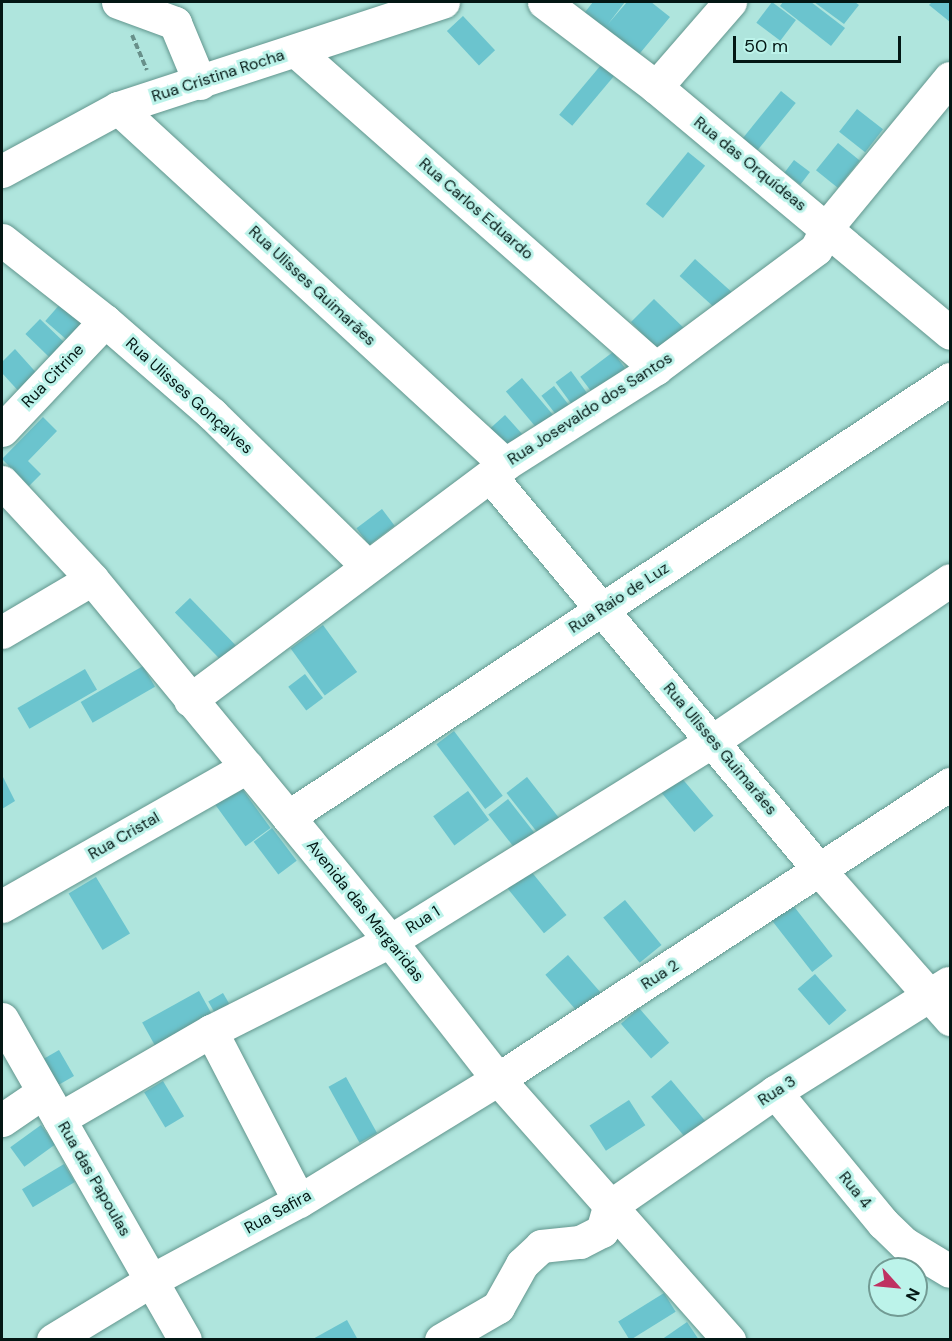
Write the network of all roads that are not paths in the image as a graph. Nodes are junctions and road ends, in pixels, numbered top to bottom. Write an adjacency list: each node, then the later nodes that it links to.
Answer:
1 (118, 2): 7 (street)
2 (443, 2): 5 (street, Rua Cristina Rocha)
3 (544, 2): 8 (street, Rua das Orquídeas)
4 (730, 2): 8 (street)
5 (296, 51): 7 (street, Rua Cristina Rocha); 15 (street, Rua Carlos Eduardo)
6 (951, 78): 11 (street, Rua Josevaldo dos Santos)
7 (200, 83): 9 (street, Rua Cristina Rocha)
8 (656, 87): 11 (street, Rua das Orquídeas)
9 (118, 108): 10 (street, Rua Cristina Rocha); 18 (street, Rua Ulisses Guimarães)
10 (2, 171)
11 (827, 227): 14 (street, Rua das Orquídeas); 15 (street, Rua Josevaldo dos Santos)
12 (2, 240): 13 (street, Rua Ulisses Gonçalves)
13 (105, 321): 17 (street, Rua Citrine); 20 (street, Rua Ulisses Gonçalves)
14 (951, 333)
15 (656, 368): 18 (street, Rua Josevaldo dos Santos)
16 (951, 379): 23 (street, Rua Raio de Luz)
17 (2, 430)
18 (498, 470): 20 (street, Rua Josevaldo dos Santos); 23 (street, Rua Ulisses Guimarães)
19 (2, 482): 21 (street, Avenida das Margaridas)
20 (366, 565): 25 (street, Rua Josevaldo dos Santos)
21 (92, 579): 24 (street); 25 (street, Avenida das Margaridas)
22 (951, 580): 26 (street, Rua 1)
23 (602, 610): 26 (street, Rua Ulisses Guimarães); 29 (street, Rua Raio de Luz)
24 (2, 632)
25 (190, 700): 27 (street, Avenida das Margaridas)
26 (714, 740): 30 (street, Rua Ulisses Guimarães); 32 (street, Rua 1)
27 (247, 767): 29 (street, Avenida das Margaridas); 31 (street, Rua Cristal)
28 (951, 784): 30 (street, Rua 2)
29 (288, 817): 32 (street, Avenida das Margaridas)
30 (821, 872): 33 (street, Rua Ulisses Guimarães); 36 (street, Rua 2)
31 (2, 906)
32 (390, 940): 35 (street, Rua 1); 36 (street, Avenida das Margaridas)
33 (944, 999): 37 (street, Rua 3)
34 (2, 1019): 38 (street, Rua das Papoulas)
35 (211, 1031): 38 (street, Rua 1); 40 (street)
36 (498, 1079): 40 (street, Rua Safira); 41 (street, Avenida das Margaridas)
37 (775, 1092): 41 (street, Rua 3); 42 (street, Rua 4)
38 (51, 1106): 39 (street, Rua 1); 43 (street, Rua das Papoulas)
39 (2, 1120)
40 (299, 1202): 43 (street, Rua Safira)
41 (609, 1207): 46 (street); 47 (street, Avenida das Margaridas)
42 (951, 1271)
43 (152, 1280): 44 (street, Rua Safira); 45 (street, Rua das Papoulas)
44 (53, 1340)
45 (185, 1340)
46 (441, 1340)
47 (729, 1340)

